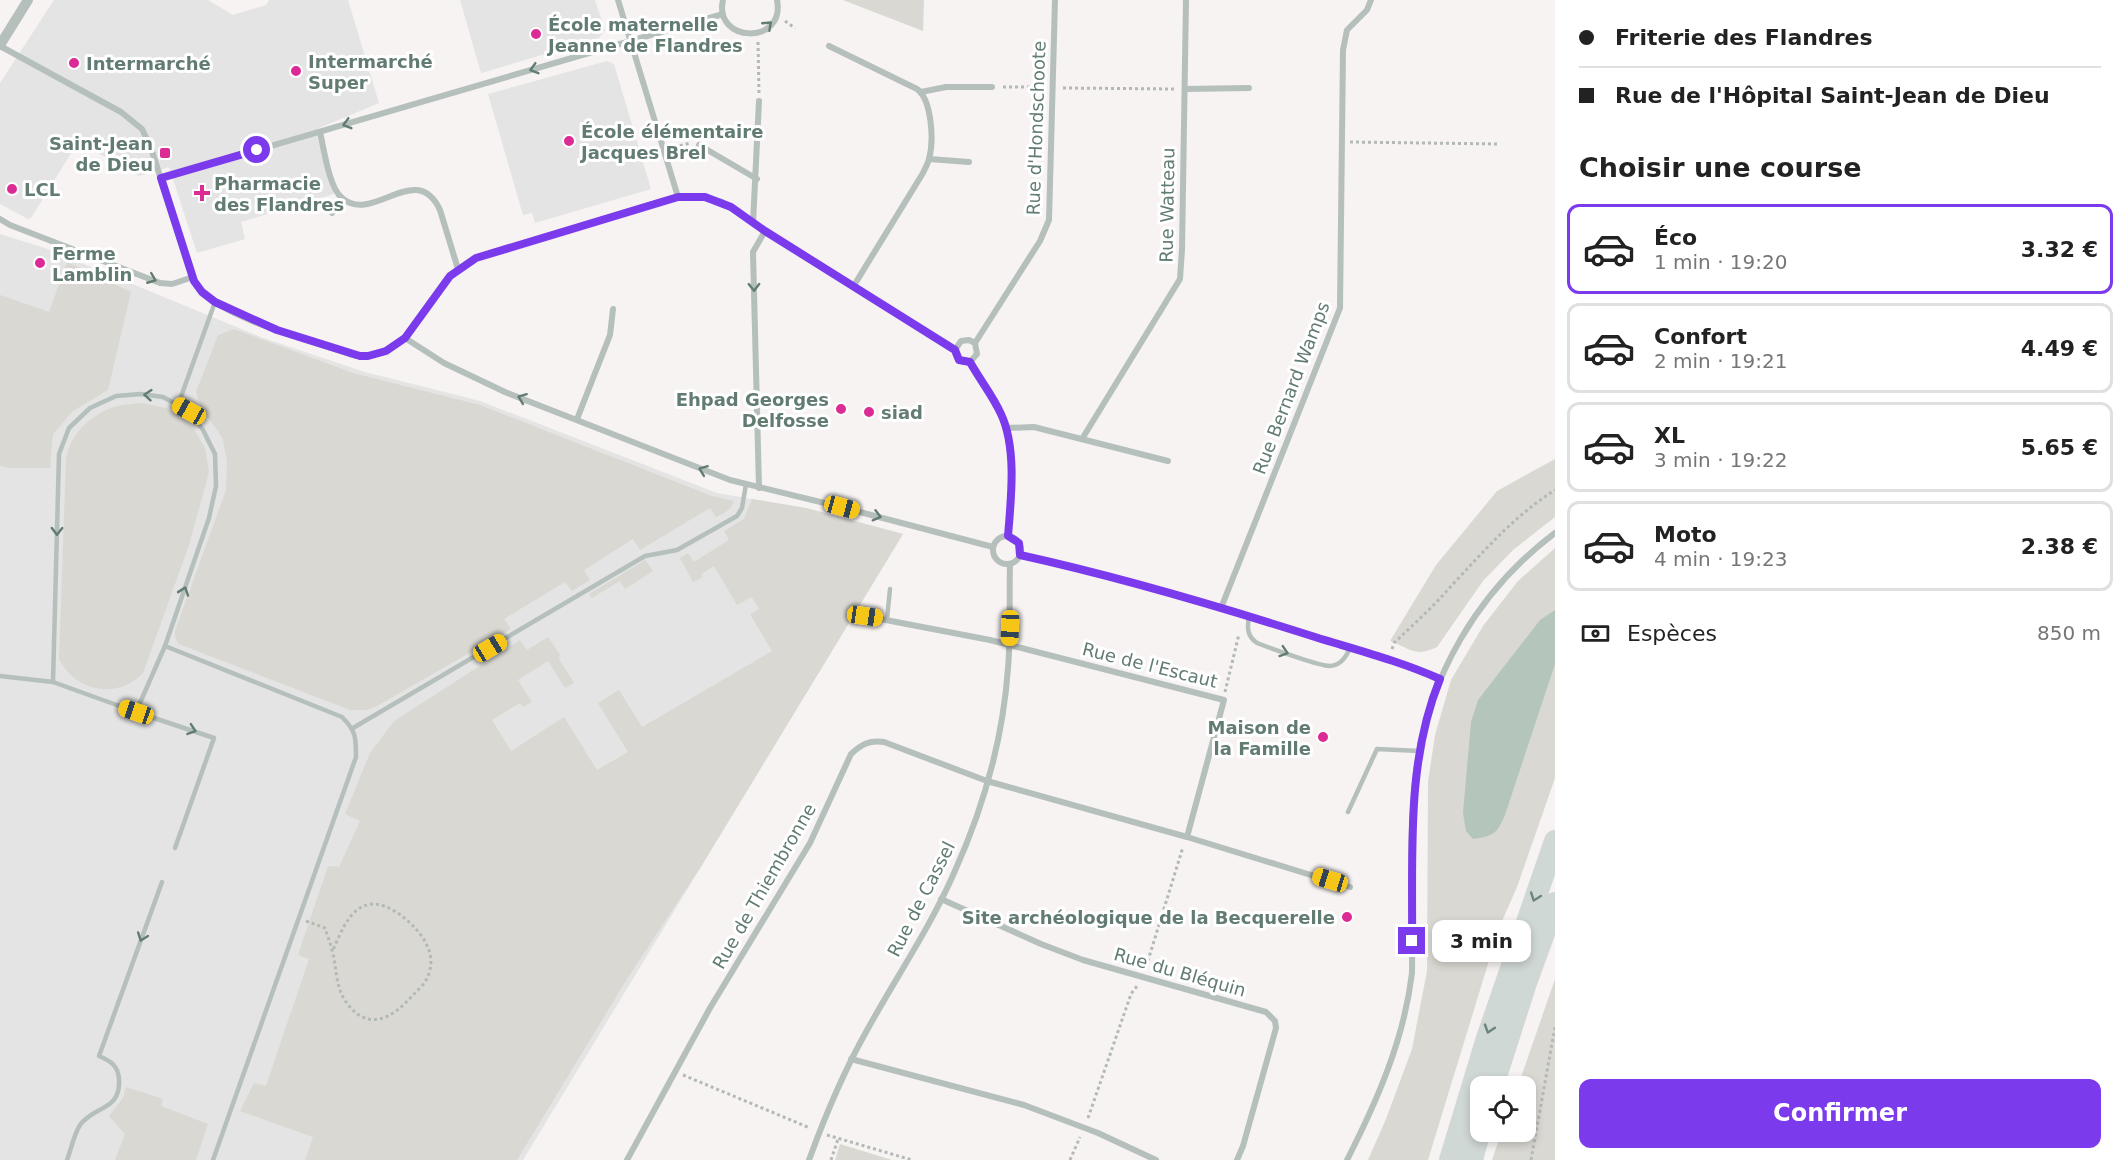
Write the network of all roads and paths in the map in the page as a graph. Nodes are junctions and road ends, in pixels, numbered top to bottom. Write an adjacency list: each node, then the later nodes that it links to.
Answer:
1 (28, 0): 11 (street)
2 (618, 0): 10 (street)
3 (723, 0): 8 (street)
4 (777, 0): 9 (street, one-way to 4)
5 (1055, 0): 14 (street, Rue d'Hondschoote)
6 (1186, 0): 16 (street, Rue Watteau)
7 (1371, 0): 20 (street, Rue Bernard Wamps)
8 (723, 14): 9 (street); 10 (street)
9 (758, 33): 18 (path)
10 (630, 41): 19 (street, one-way to 19); 23 (street)
11 (0, 45): 26 (street)
12 (829, 46): 17 (street)
13 (992, 87): 14 (path); 17 (street)
14 (1054, 88): 16 (path); 40 (street, Rue d'Hondschoote)
15 (1249, 88): 16 (street)
16 (1185, 89): 46 (street, Rue Watteau)
17 (921, 92): 24 (street)
18 (759, 101): 27 (street)
19 (320, 132): 26 (street); 29 (street)
20 (1341, 142): 21 (path); 57 (street, Rue Bernard Wamps)
21 (1498, 144)
22 (699, 145): 23 (path); 27 (street)
23 (663, 150): 28 (street)
24 (929, 159): 25 (street); 36 (street)
25 (969, 162)
26 (161, 178): 35 (street)
27 (757, 179): 32 (street)
28 (678, 197): 32 (street); 34 (street)
29 (342, 198): 30 (street); 34 (street)
30 (332, 213)
31 (0, 219): 35 (street, one-way to 35)
32 (753, 223): 33 (street)
33 (765, 231): 36 (street); 49 (street, one-way to 49)
34 (458, 269): 39 (street)
35 (193, 277): 37 (street)
36 (853, 287): 41 (street)
37 (215, 302): 39 (street); 43 (lane)
38 (613, 309): 44 (street)
39 (405, 338): 44 (street, one-way to 39)
40 (975, 344): 41 (street); 42 (street)
41 (955, 350): 42 (street)
42 (970, 362): 45 (street)
43 (178, 405): 62 (lane, one-way to 43); 67 (lane, one-way to 67)
44 (577, 419): 48 (street, one-way to 44)
45 (1006, 428): 46 (street); 52 (street)
46 (1082, 439): 47 (street)
47 (1168, 461)
48 (746, 484): 49 (street); 70 (lane)
49 (759, 488): 53 (street, one-way to 53)
50 (1555, 490): 64 (path)
51 (1555, 533): 66 (street)
52 (1008, 536): 53 (street); 54 (street)
53 (993, 547): 55 (street)
54 (1020, 555): 55 (street); 57 (street)
55 (1010, 564): 61 (street, Rue de Cassel)
56 (890, 589): 60 (lane)
57 (1221, 608): 59 (street)
58 (865, 616): 60 (street, Rue de l'Escaut)
59 (1246, 616): 63 (street); 63 (lane, one-way to 63); 68 (path)
60 (887, 619): 61 (street, Rue de l'Escaut)
61 (1010, 645): 68 (street, Rue de l'Escaut); 72 (street, Rue de Cassel)
62 (165, 646): 69 (lane); 70 (lane)
63 (1350, 648): 64 (street)
64 (1387, 659): 66 (street)
65 (0, 676): 67 (lane)
66 (1440, 679): 71 (street)
67 (53, 682): 69 (lane)
68 (1224, 700): 74 (street, Rue de l'Escaut)
69 (136, 712): 76 (lane, one-way to 76)
70 (353, 728): 81 (lane)
71 (1419, 751): 73 (lane); 101 (street)
72 (987, 781): 74 (street); 79 (street, Rue de Cassel); 86 (street, Rue de Thiembronne)
73 (1348, 812)
74 (1187, 837): 78 (street); 83 (path)
75 (1555, 842): 102 (highway, one-way to 102)
76 (175, 848)
77 (162, 882): 92 (lane, one-way to 92)
78 (1350, 887)
79 (941, 899): 83 (street, Rue du Bléquin); 85 (street, Rue de Cassel)
80 (1555, 903): 87 (highway)
81 (299, 918): 82 (path); 93 (lane)
82 (333, 950): 82 (path)
83 (1143, 977): 88 (path); 100 (street, Rue du Bléquin)
84 (1555, 1027): 104 (path)
85 (851, 1059): 88 (street); 89 (street, Rue de Cassel)
86 (676, 1072): 89 (path); 94 (street, Rue de Thiembronne)
87 (1496, 1076)
88 (1085, 1127): 98 (path); 99 (street)
89 (819, 1132): 90 (path); 95 (street, Rue de Cassel)
90 (838, 1139): 96 (path); 97 (path)
91 (1477, 1142): 103 (highway)
92 (67, 1160)
93 (213, 1160)
94 (627, 1160)
95 (809, 1160)
96 (831, 1160)
97 (912, 1160)
98 (1070, 1160)
99 (1156, 1160)
100 (1237, 1160)
101 (1347, 1160)
102 (1450, 1160)
103 (1472, 1160)
104 (1531, 1160)

